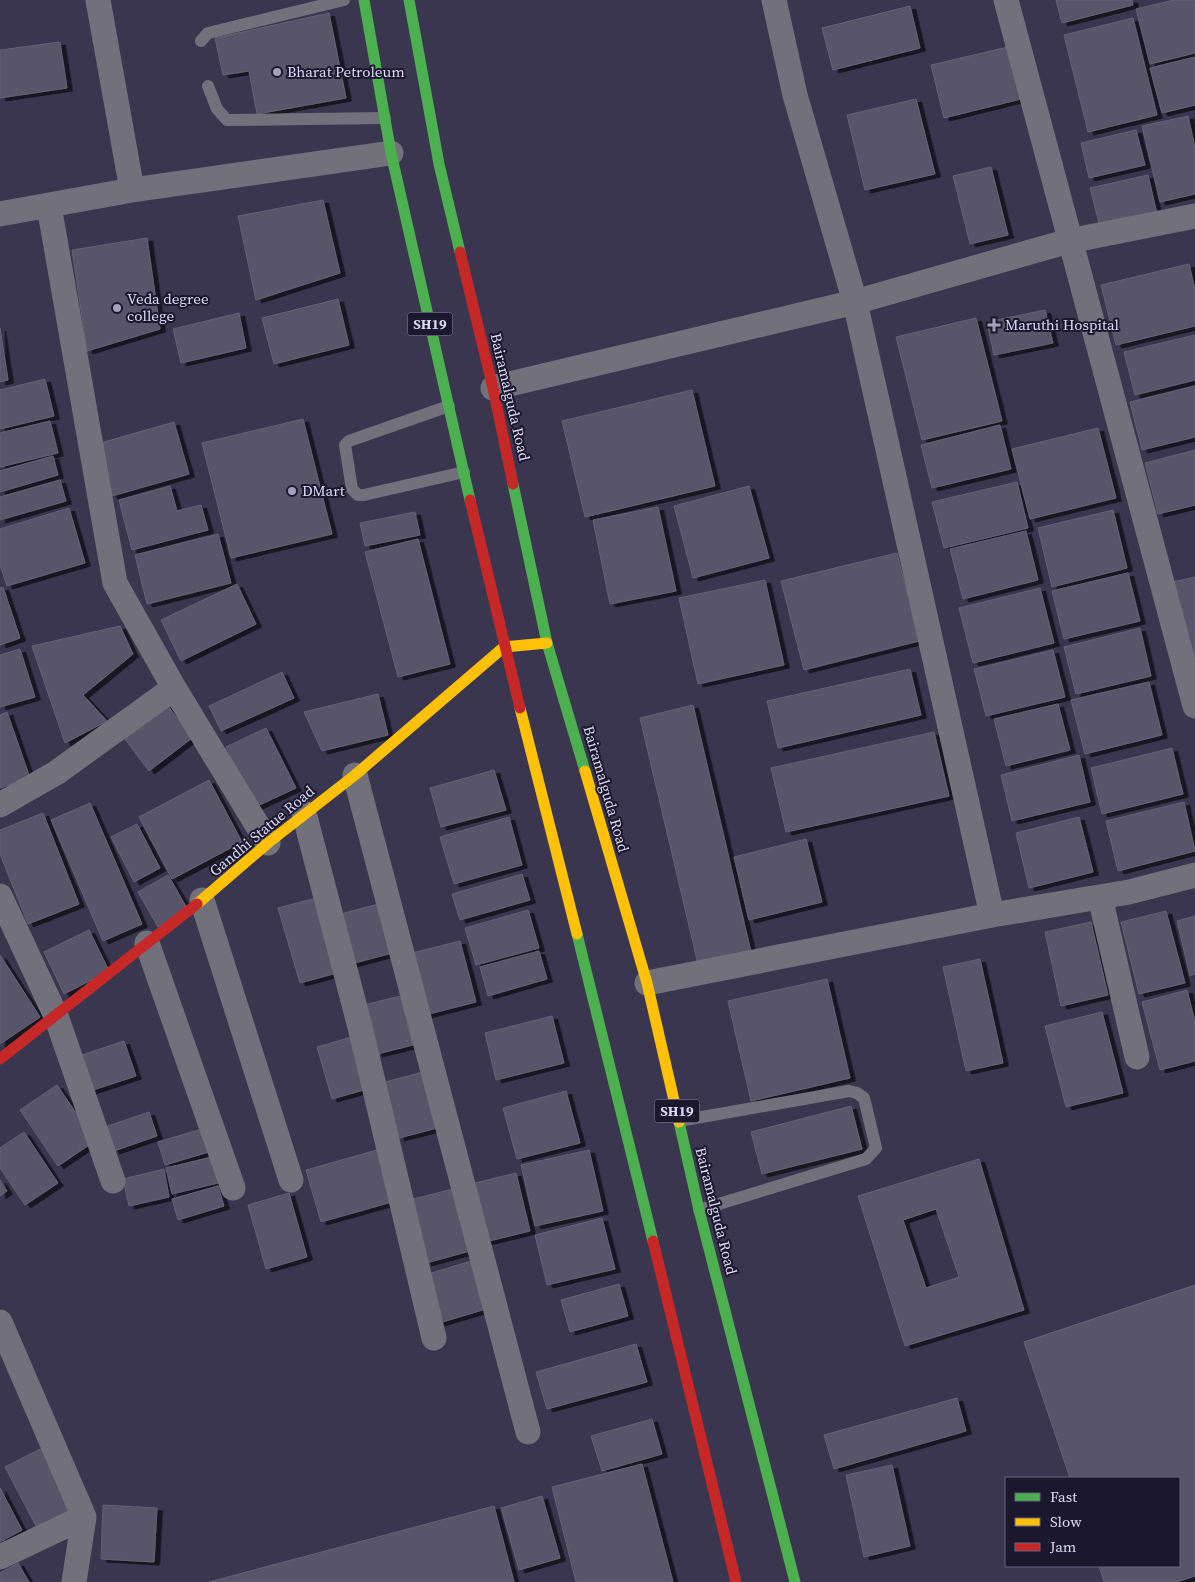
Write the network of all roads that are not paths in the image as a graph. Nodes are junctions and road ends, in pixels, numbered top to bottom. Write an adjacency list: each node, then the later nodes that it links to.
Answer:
1 (98, 0): 11 (street)
2 (344, 0): 7 (lane)
3 (364, 0): 9 (main road, SH19)
4 (409, 0): 17 (main road, Bairamalguda Road / SH19)
5 (774, 0): 16 (street)
6 (1006, 0): 15 (street)
7 (201, 41)
8 (208, 86): 9 (lane)
9 (385, 118): 10 (main road, SH19)
10 (391, 152): 11 (street); 18 (main road, SH19)
11 (132, 190): 12 (street)
12 (49, 206): 13 (street); 22 (street)
13 (0, 214)
14 (1195, 216): 15 (street)
15 (1069, 241): 16 (street); 23 (street)
16 (855, 302): 17 (street); 32 (street)
17 (493, 388): 20 (main road, Bairamalguda Road / SH19)
18 (449, 406): 19 (main road, SH19); 19 (lane)
19 (464, 472): 21 (main road, SH19)
20 (547, 643): 21 (main road); 34 (main road, Bairamalguda Road / SH19)
21 (504, 647): 24 (main road, Gandhi Statue Road); 49 (main road, SH19)
22 (174, 688): 25 (street); 27 (street)
23 (1195, 706)
24 (355, 775): 26 (main road, Gandhi Statue Road); 45 (street)
25 (0, 805)
26 (304, 814): 27 (main road, Gandhi Statue Road); 44 (street)
27 (268, 843): 31 (main road, Gandhi Statue Road)
28 (1195, 875): 30 (street)
29 (0, 896): 35 (street)
30 (1100, 897): 32 (street); 36 (street)
31 (202, 900): 33 (main road, Gandhi Statue Road); 39 (street)
32 (992, 915): 34 (street)
33 (147, 944): 35 (main road, Gandhi Statue Road); 41 (street)
34 (647, 983): 38 (main road, Bairamalguda Road / SH19)
35 (56, 1016): 37 (main road, Gandhi Statue Road); 40 (street)
36 (1137, 1057)
37 (0, 1059)
38 (679, 1121): 42 (main road, Bairamalguda Road / SH19); 42 (lane)
39 (291, 1180)
40 (112, 1181)
41 (233, 1188)
42 (699, 1210): 50 (main road, Bairamalguda Road / SH19)
43 (1, 1328): 46 (street)
44 (434, 1338)
45 (528, 1432)
46 (84, 1517): 47 (street); 48 (street)
47 (0, 1558)
48 (74, 1582)
49 (736, 1582)
50 (795, 1582)

